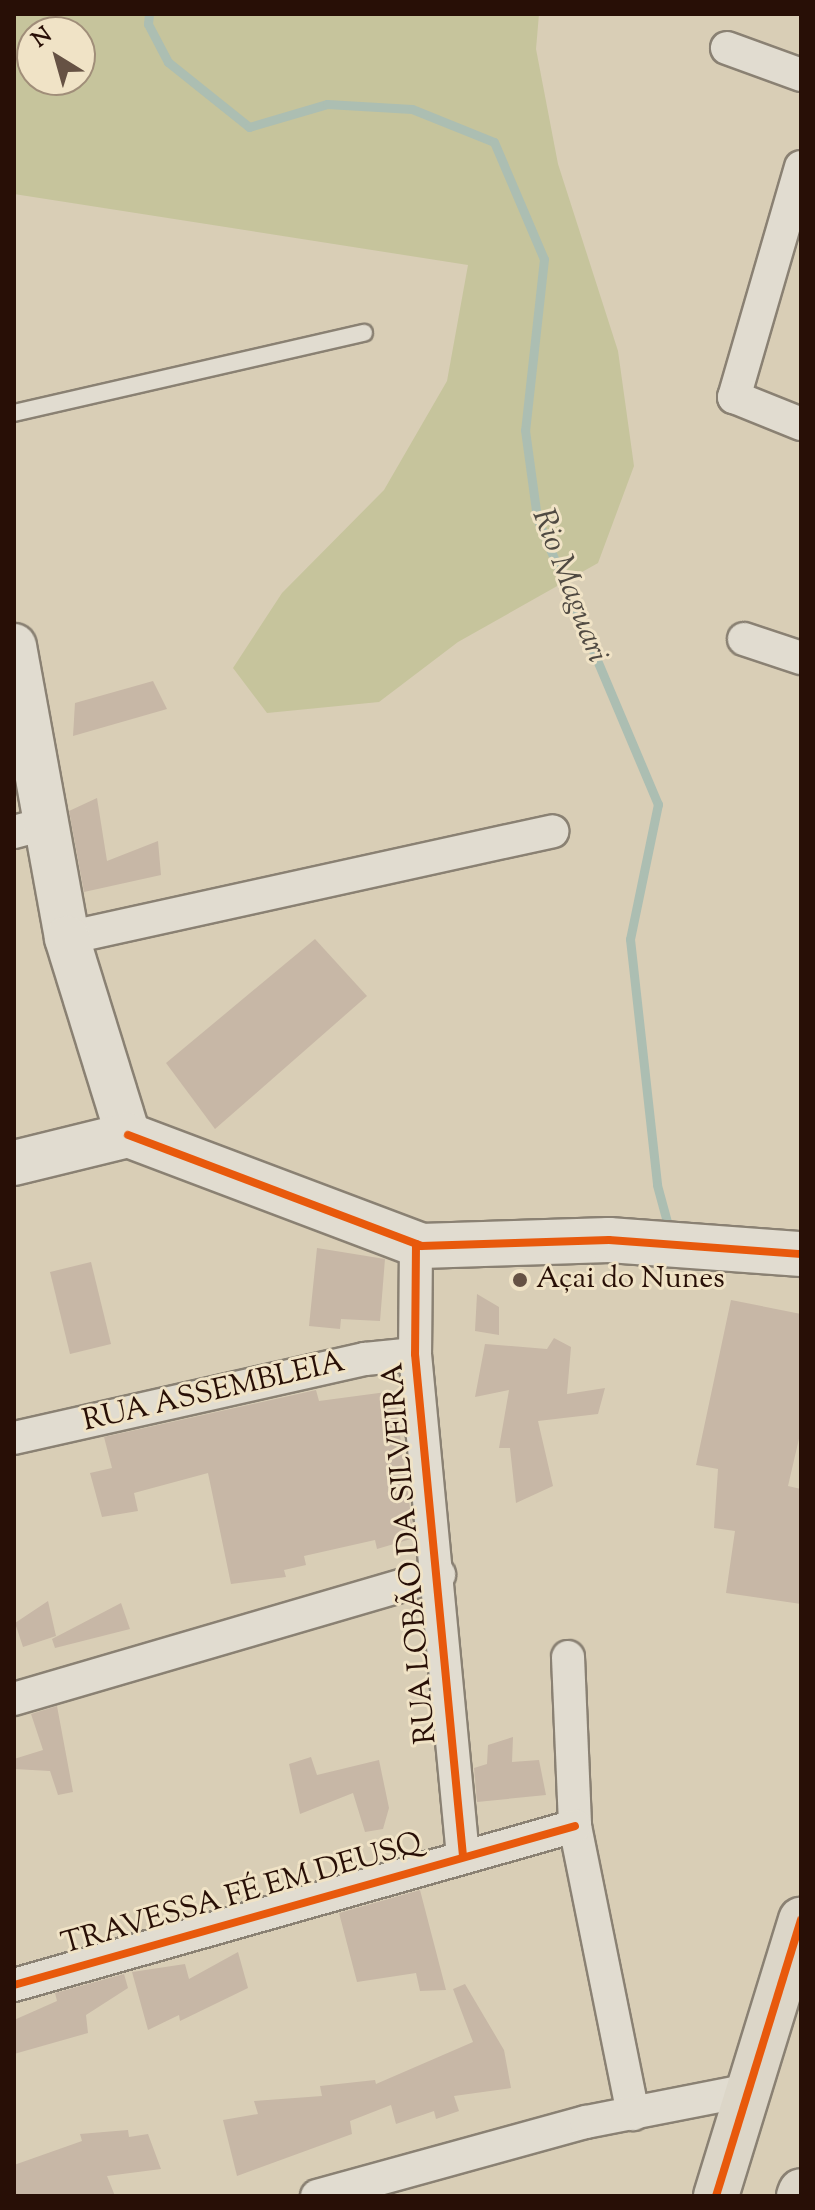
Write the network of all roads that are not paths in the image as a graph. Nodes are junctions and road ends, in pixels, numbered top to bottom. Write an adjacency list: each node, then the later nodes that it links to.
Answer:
1 (727, 48): 2 (street)
2 (801, 75)
3 (801, 167): 6 (street)
4 (364, 333): 5 (lane)
5 (14, 413)
6 (801, 424)
7 (744, 639): 9 (street)
8 (14, 646): 10 (street)
9 (801, 658)
10 (28, 828): 12 (street)
11 (552, 831): 12 (street)
12 (67, 938): 13 (street)
13 (128, 1135): 14 (street); 15 (street)
14 (14, 1163)
15 (416, 1244): 16 (street); 17 (street, RUA LOBÃO DA SILVEIRA)
16 (801, 1254)
17 (415, 1354): 18 (street, RUA ASSEMBLEIA); 19 (street, RUA LOBÃO DA SILVEIRA)
18 (14, 1438)
19 (439, 1575): 21 (street); 23 (street, RUA LOBÃO DA SILVEIRA)
20 (568, 1657): 22 (street)
21 (15, 1695)
22 (575, 1826): 23 (street, TRAVESSA FÉ EM DEUSQ); 27 (street)
23 (463, 1856): 25 (street, TRAVESSA FÉ EM DEUSQ)
24 (801, 1920): 26 (main road)
25 (14, 1985)
26 (749, 2090): 27 (street); 29 (main road)
27 (633, 2114): 28 (street)
28 (317, 2196)
29 (716, 2196)

